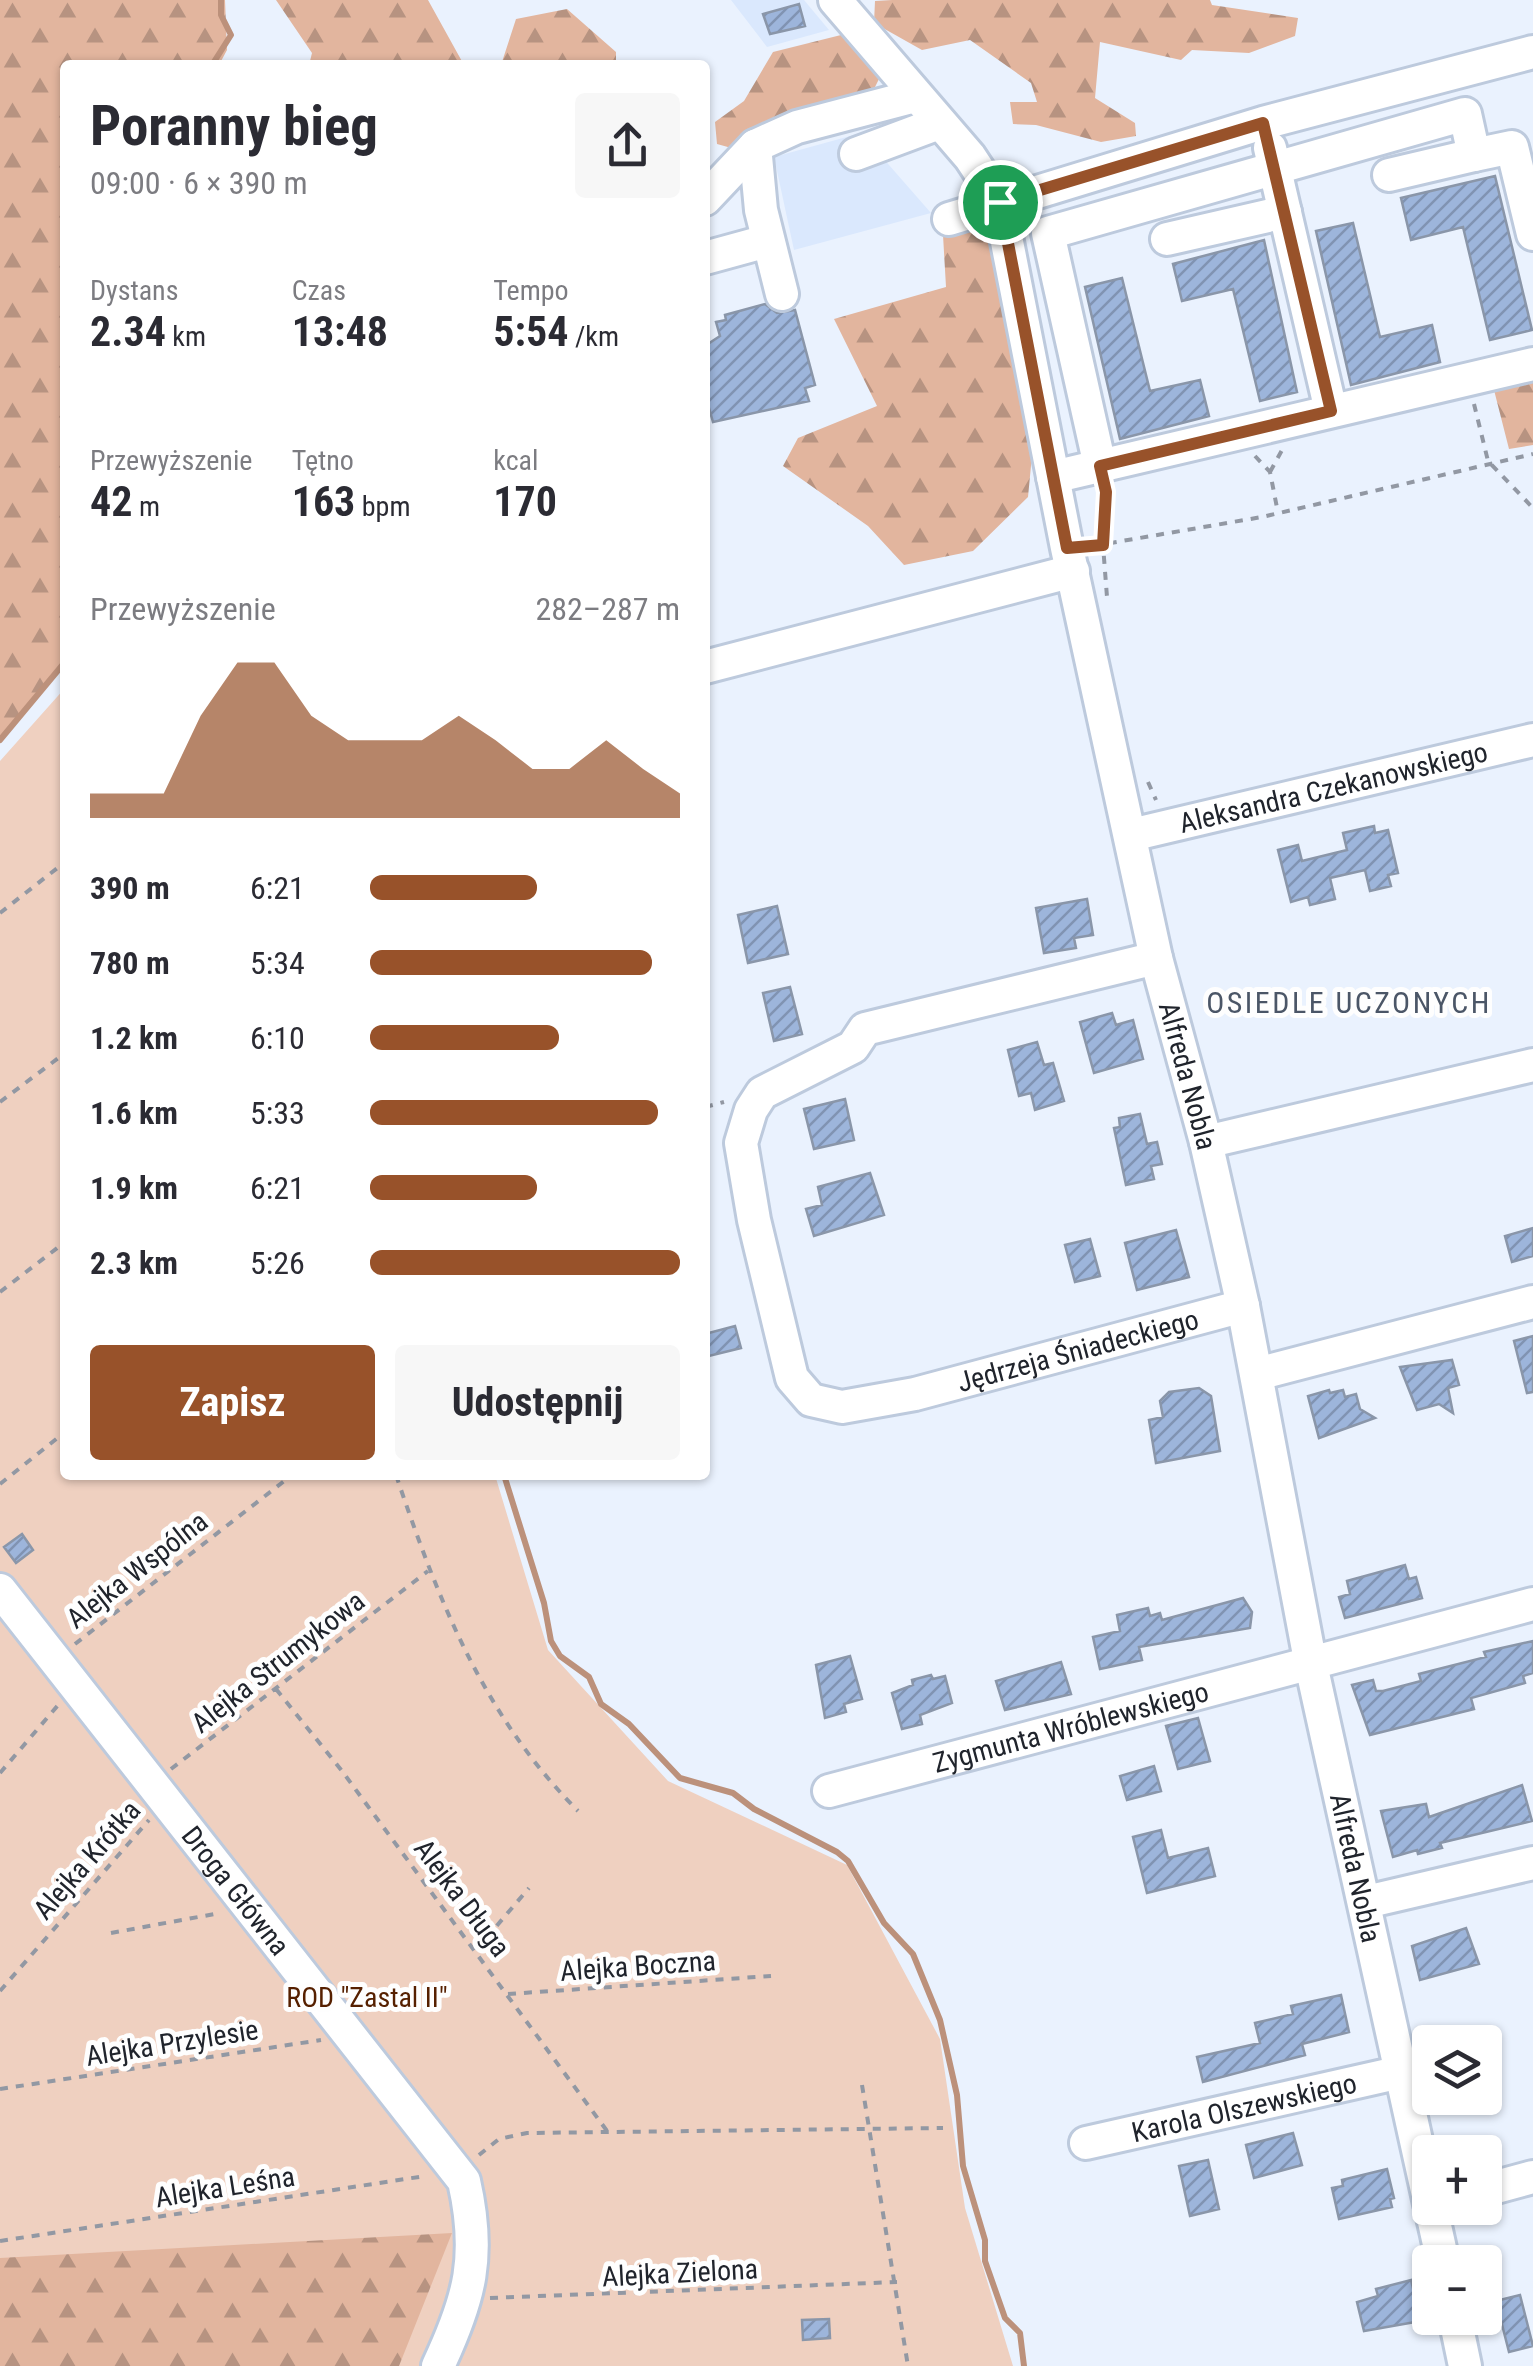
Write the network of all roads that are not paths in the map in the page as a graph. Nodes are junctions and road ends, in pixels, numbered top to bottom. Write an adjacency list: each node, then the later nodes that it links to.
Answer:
1 (835, 0): 3 (street, Alfreda Nobla)
2 (1533, 52): 5 (street)
3 (915, 96): 4 (street, Alfreda Nobla); 6 (street)
4 (940, 123): 7 (street); 12 (street, Alfreda Nobla)
5 (1263, 123): 9 (street); 12 (street)
6 (754, 146): 11 (street); 17 (street)
7 (856, 154)
8 (1474, 155): 9 (street); 10 (street); 15 (street)
9 (1274, 166): 13 (street); 22 (street)
10 (1389, 175)
11 (710, 194)
12 (1000, 202): 14 (street); 23 (street, Alfreda Nobla)
13 (1284, 212): 16 (street); 21 (street)
14 (949, 219)
15 (1533, 234)
16 (1168, 239)
17 (768, 241): 18 (street); 19 (street)
18 (710, 257)
19 (782, 294)
20 (1533, 364): 21 (street)
21 (1331, 411): 22 (street)
22 (1100, 466): 23 (street)
23 (1053, 477): 24 (street, Alfreda Nobla)
24 (1070, 559): 25 (street); 27 (street, Alfreda Nobla)
25 (710, 666)
26 (1533, 740): 27 (street, Aleksandra Czekanowskiego)
27 (1131, 835): 28 (street, Alfreda Nobla)
28 (1156, 958): 30 (street, Alfreda Nobla); 32 (street, Jędrzeja Śniadeckiego)
29 (1533, 1064): 30 (street)
30 (1206, 1142): 32 (street, Alfreda Nobla)
31 (1533, 1302): 33 (street)
32 (1242, 1306): 33 (street, Alfreda Nobla)
33 (1256, 1374): 36 (street, Alfreda Nobla)
34 (0, 1590): 46 (street, Droga Główna)
35 (1533, 1604): 36 (street, Zygmunta Wróblewskiego)
36 (1310, 1660): 37 (street, Zygmunta Wróblewskiego); 39 (street, Alfreda Nobla)
37 (830, 1791)
38 (1533, 1863): 39 (street)
39 (1366, 1902): 40 (street, Alfreda Nobla)
40 (1400, 2072): 41 (street, Alfreda Nobla); 42 (street, Karola Olszewskiego)
41 (1414, 2135)
42 (1086, 2143)
43 (1533, 2177): 44 (street)
44 (1502, 2185)
45 (1458, 2335): 47 (street)
46 (438, 2366)
47 (1465, 2366)

